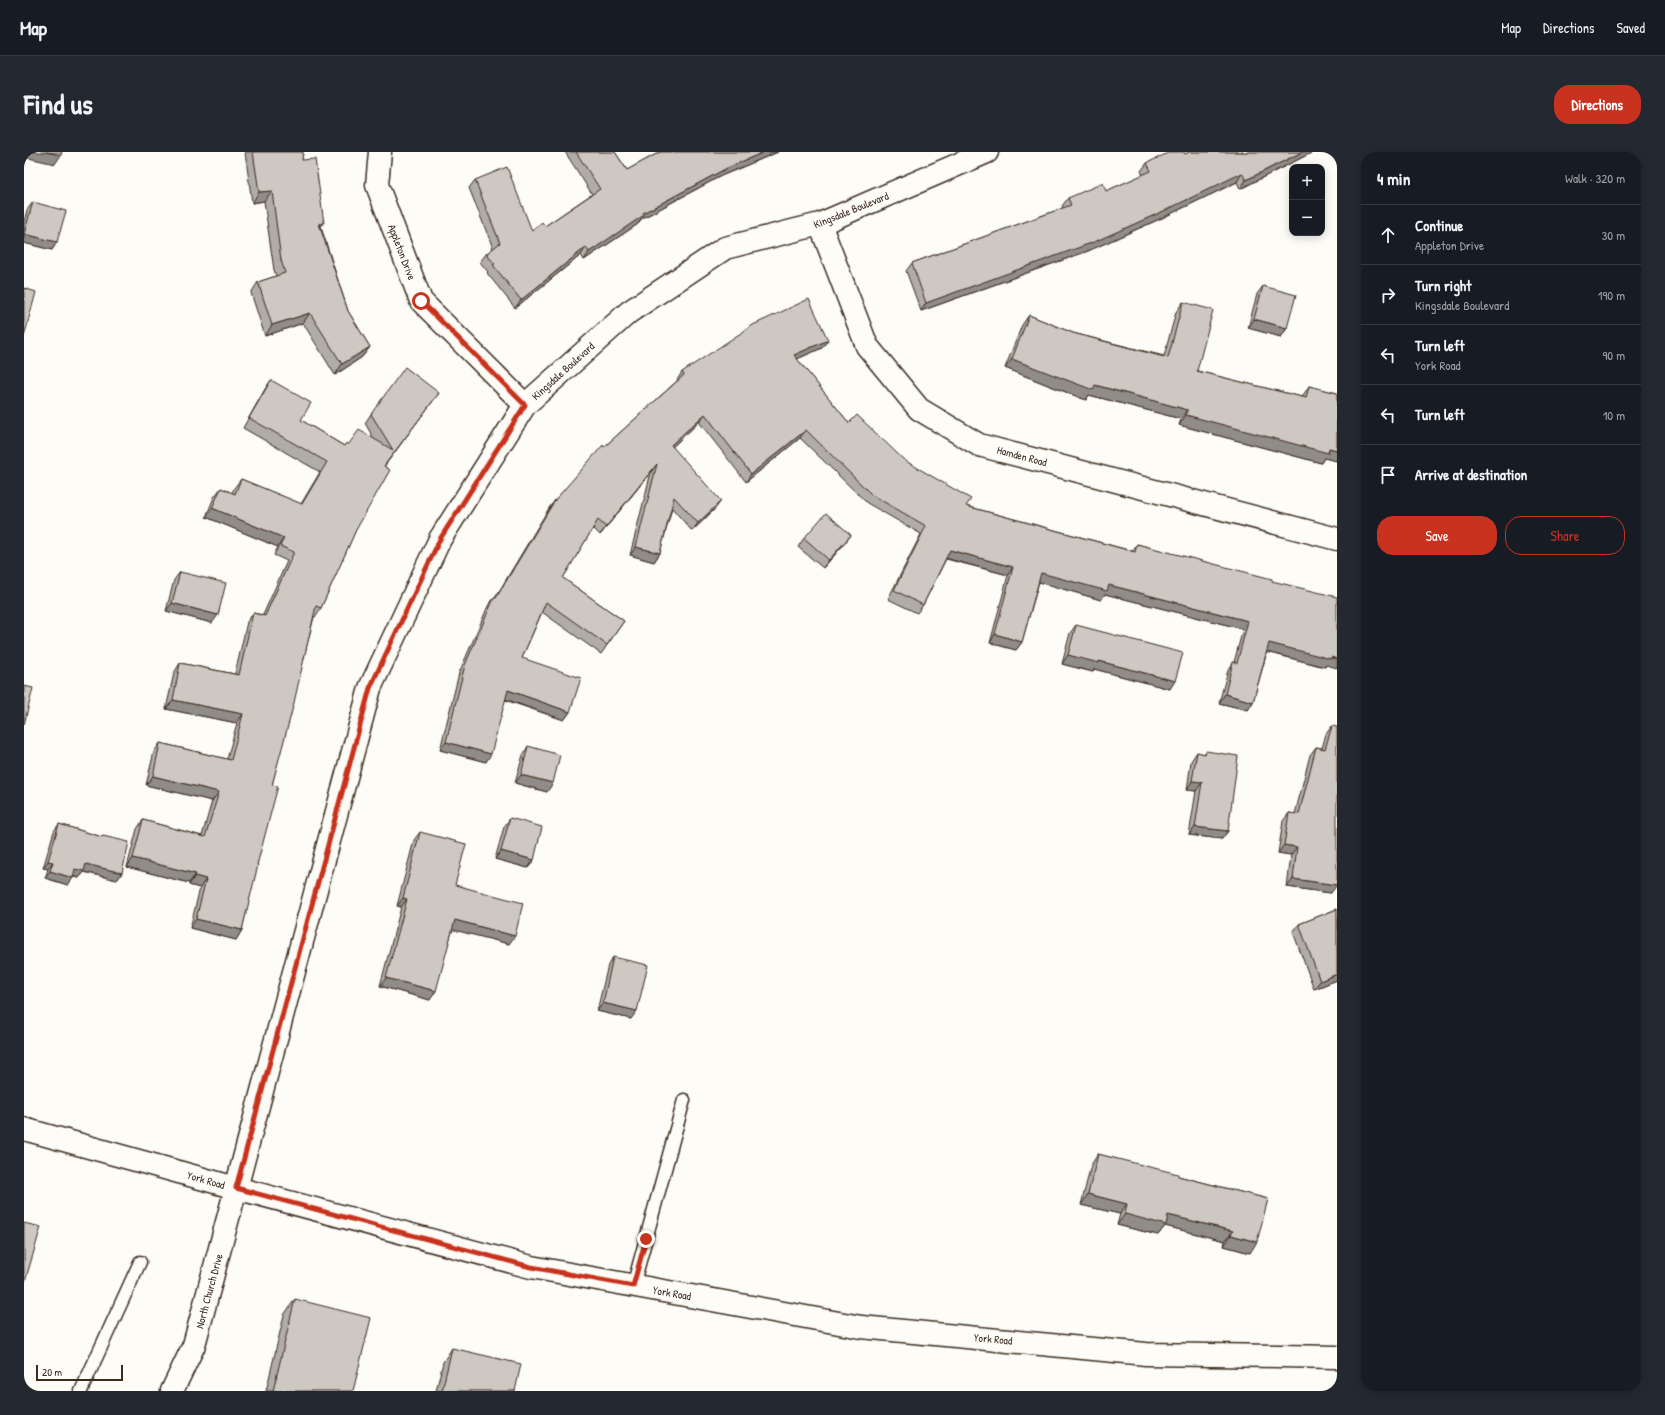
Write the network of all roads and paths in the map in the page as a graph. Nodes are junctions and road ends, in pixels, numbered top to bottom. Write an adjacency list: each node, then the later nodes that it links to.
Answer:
1 (380, 152): 4 (street, Appleton Drive)
2 (987, 152): 3 (street, Kingsdale Boulevard)
3 (820, 224): 4 (street, Kingsdale Boulevard); 5 (street, Hamden Road)
4 (525, 405): 8 (street, Kingsdale Boulevard)
5 (1337, 539)
6 (684, 1100): 10 (lane)
7 (24, 1129): 8 (street, York Road)
8 (236, 1188): 10 (street, York Road); 13 (street, North Church Drive)
9 (140, 1262): 12 (lane)
10 (633, 1286): 11 (street, York Road)
11 (1337, 1356)
12 (81, 1391)
13 (172, 1391)

